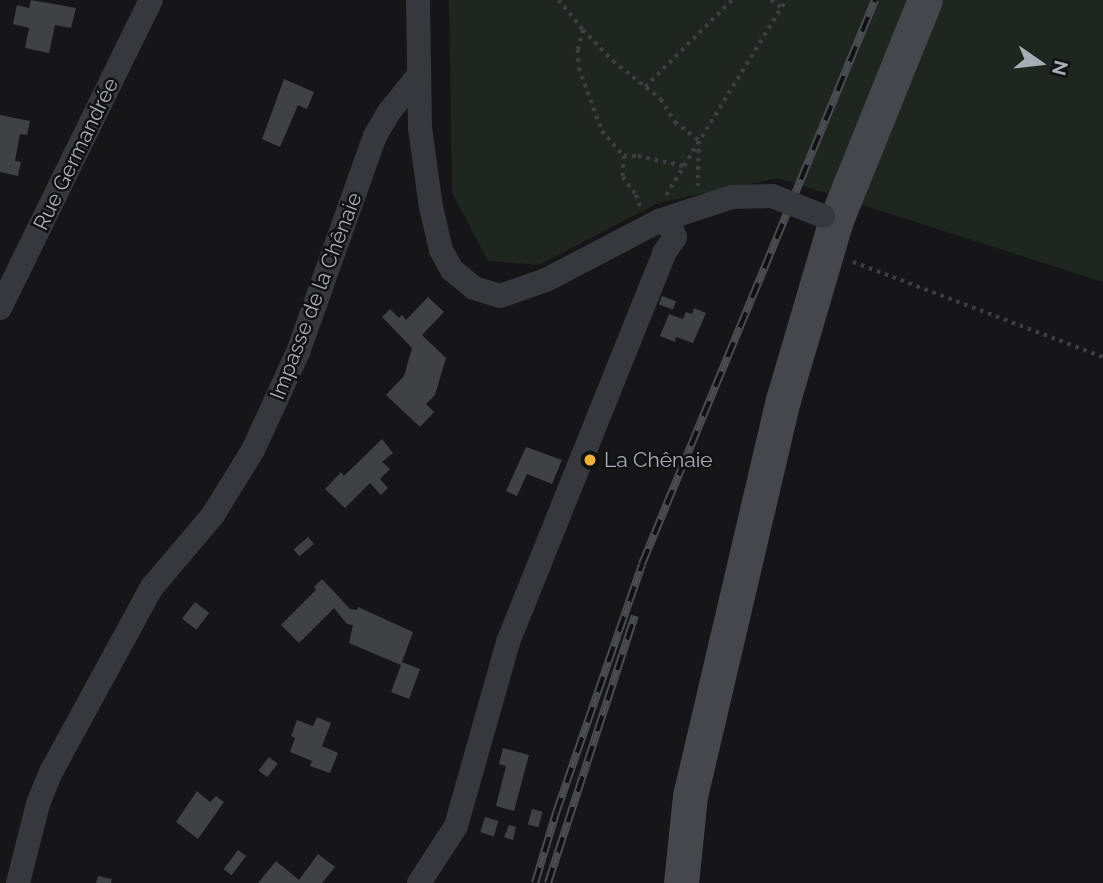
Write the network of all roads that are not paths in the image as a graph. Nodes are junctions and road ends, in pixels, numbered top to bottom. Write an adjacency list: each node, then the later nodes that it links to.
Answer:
1 (151, 0): 8 (street, Rue Germandrée)
2 (418, 0): 4 (street)
3 (925, 0): 5 (main road)
4 (418, 76): 6 (street); 9 (street, Impasse de la Chênaie)
5 (828, 229): 6 (street, bridge); 11 (main road)
6 (653, 230): 7 (street); 7 (street)
7 (651, 285): 10 (street)
8 (0, 308)
9 (18, 883)
10 (419, 883)
11 (681, 883)

